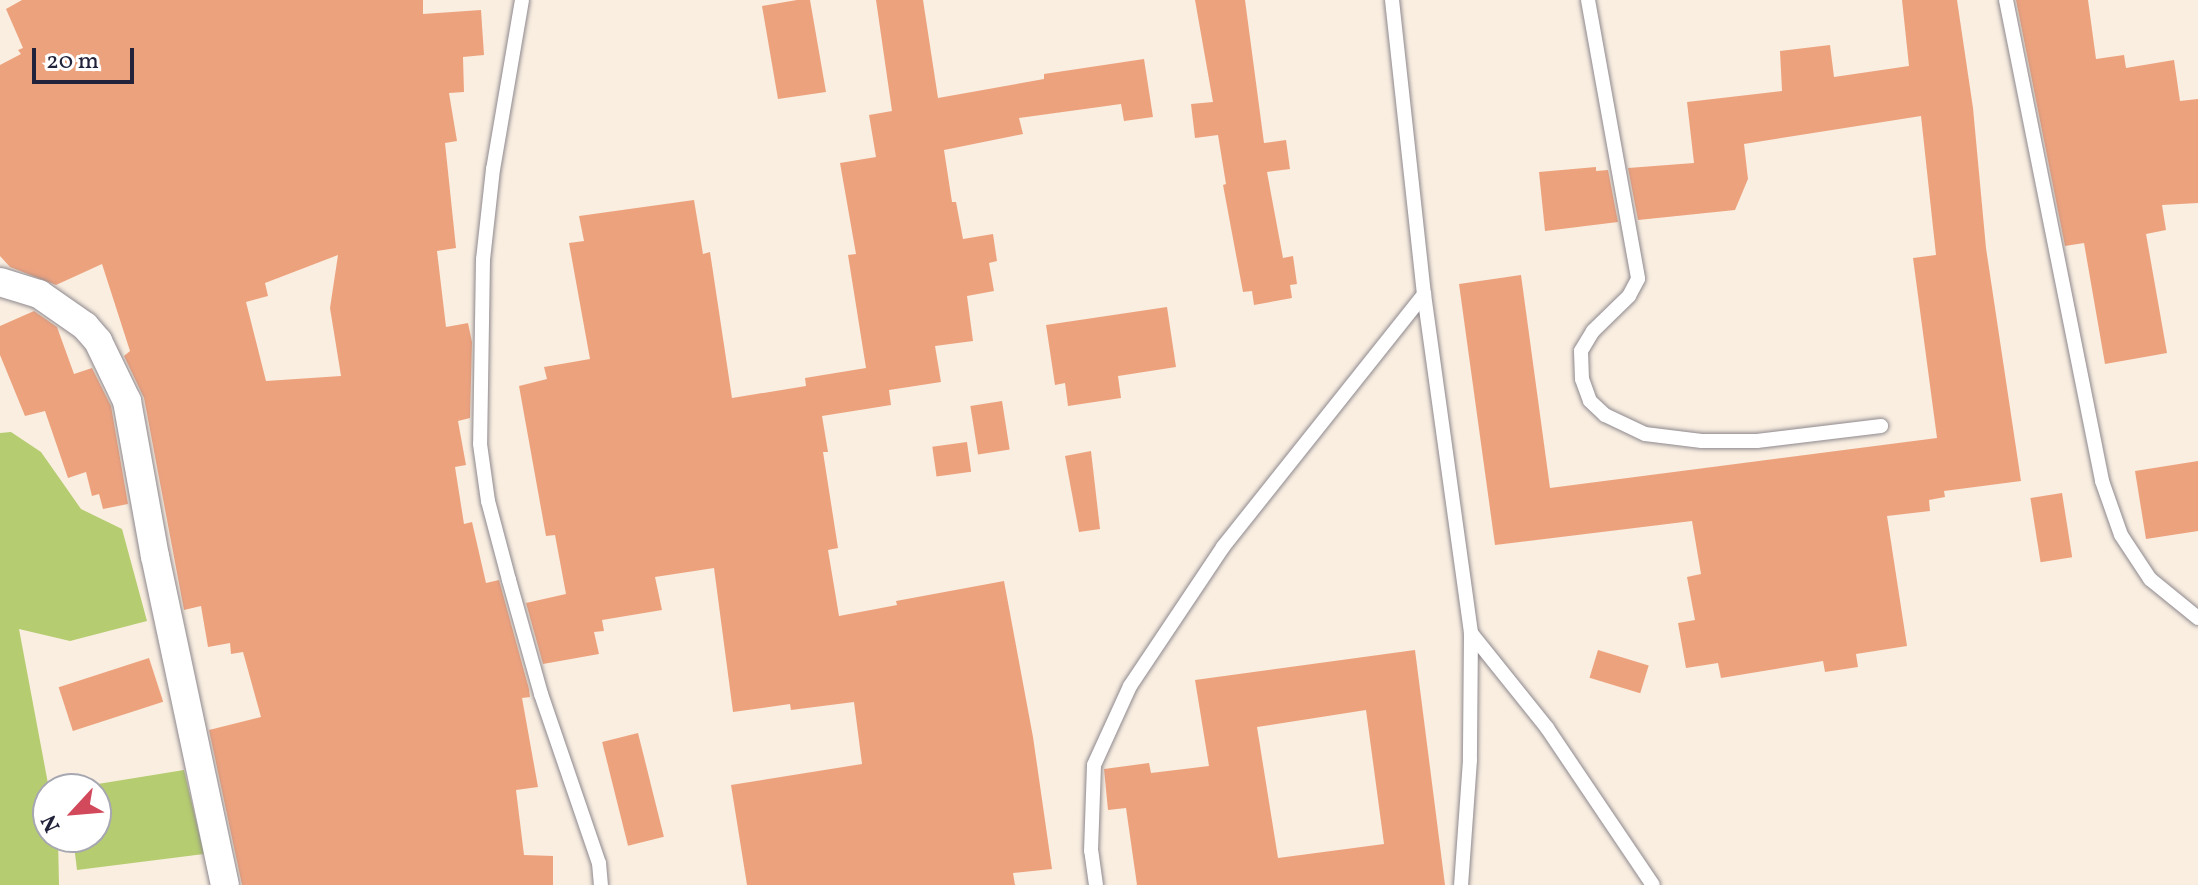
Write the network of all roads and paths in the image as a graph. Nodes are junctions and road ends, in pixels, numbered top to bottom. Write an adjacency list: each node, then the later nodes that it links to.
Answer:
1 (522, 0): 11 (lane)
2 (1392, 0): 6 (lane)
3 (1588, 0): 7 (lane)
4 (2006, 0): 8 (lane)
5 (0, 282): 10 (street)
6 (1424, 294): 9 (lane); 12 (lane)
7 (1881, 426)
8 (2198, 618)
9 (1471, 633): 13 (lane); 14 (lane)
10 (225, 885)
11 (601, 885)
12 (1096, 885)
13 (1461, 885)
14 (1653, 885)

